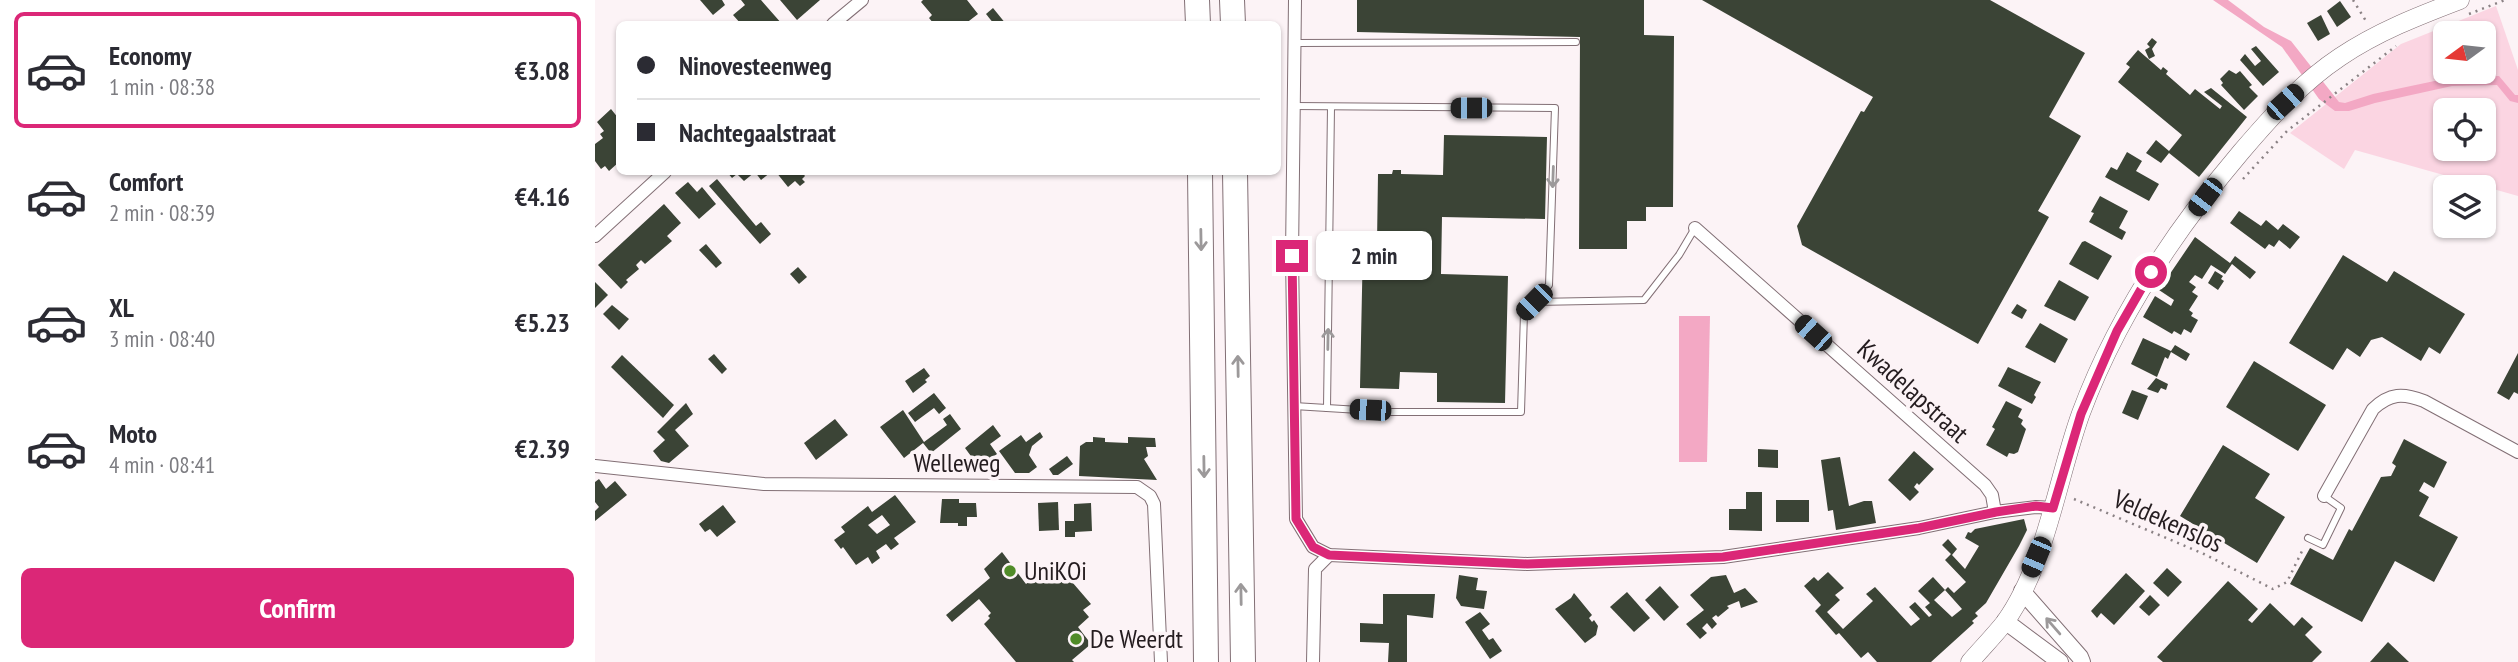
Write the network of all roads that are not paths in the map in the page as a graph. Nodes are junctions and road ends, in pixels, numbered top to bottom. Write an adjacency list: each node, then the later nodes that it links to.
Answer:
1 (862, 0): 6 (street)
2 (1197, 0): 7 (highway)
3 (1232, 0): 8 (highway)
4 (1295, 0): 10 (street)
5 (2460, 0): 24 (main road)
6 (837, 21)
7 (1198, 21)
8 (1233, 21)
9 (1576, 42): 10 (lane)
10 (1295, 43): 11 (street)
11 (1294, 106): 12 (lane); 19 (street)
12 (1331, 107): 18 (lane, one-way to 18); 20 (lane, one-way to 12)
13 (662, 175): 17 (street)
14 (1200, 175): 31 (highway, one-way to 31)
15 (1235, 175): 32 (highway, one-way to 15)
16 (1695, 229): 18 (lane); 25 (street, Kwadelapstraat)
17 (595, 236)
18 (1534, 302): 20 (lane)
19 (1294, 407): 20 (lane); 27 (street)
20 (1327, 408)
21 (2518, 452): 23 (street)
22 (595, 466): 30 (street, Welleweg)
23 (2324, 496): 26 (lane)
24 (2055, 500): 25 (street); 28 (main road)
25 (1996, 512): 27 (street)
26 (2308, 538)
27 (1329, 555): 33 (street)
28 (2022, 591): 29 (main road); 36 (street, one-way to 28)
29 (2005, 621): 34 (main road); 35 (street)
30 (1161, 662)
31 (1206, 662)
32 (1243, 662)
33 (1314, 662)
34 (1970, 662)
35 (2060, 662)
36 (2082, 662)

